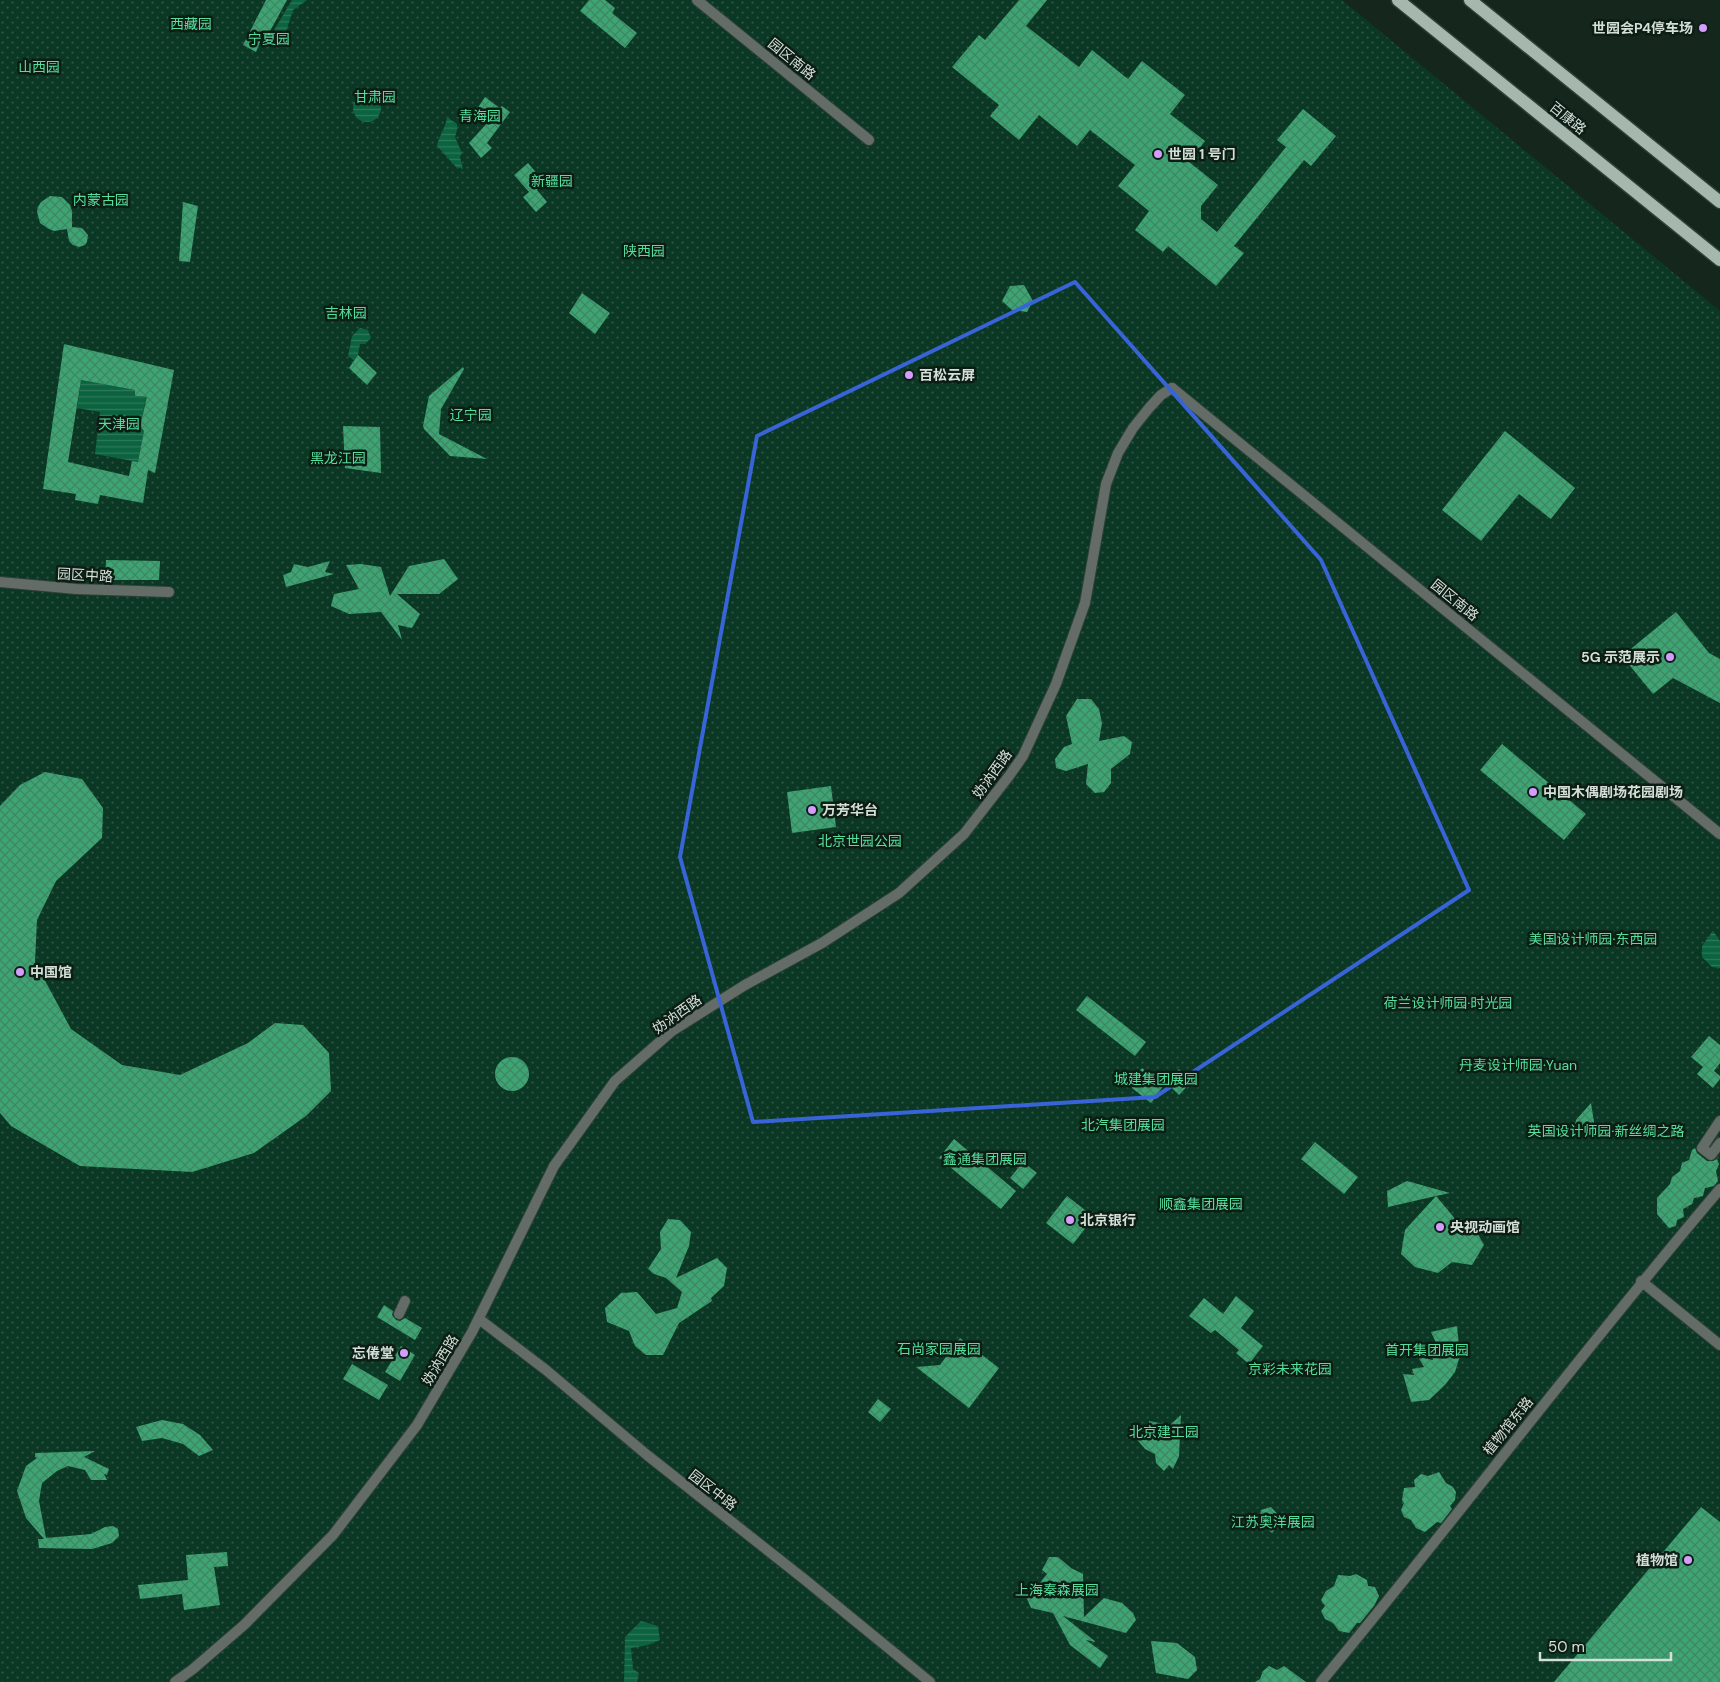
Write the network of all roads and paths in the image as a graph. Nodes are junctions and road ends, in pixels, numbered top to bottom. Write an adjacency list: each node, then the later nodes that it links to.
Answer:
1 (697, 0): 4 (street, 园区南路)
2 (1398, 0): 6 (main road, 百康路)
3 (1470, 0): 5 (main road)
4 (869, 140)
5 (1720, 202)
6 (1720, 260)
7 (1172, 388): 10 (street, 园区南路); 17 (street, 妫汭西路)
8 (0, 582): 9 (street, 园区中路)
9 (169, 592)
10 (1720, 834)
11 (1720, 1121): 12 (street)
12 (1720, 1143)
13 (1720, 1189): 14 (street, 植物馆东路)
14 (1641, 1281): 18 (street); 21 (street, 植物馆东路)
15 (405, 1302): 16 (street)
16 (399, 1314)
17 (479, 1319): 19 (street, 妫汭西路); 20 (street, 园区中路)
18 (1720, 1345)
19 (175, 1682)
20 (930, 1682)
21 (1321, 1682)

